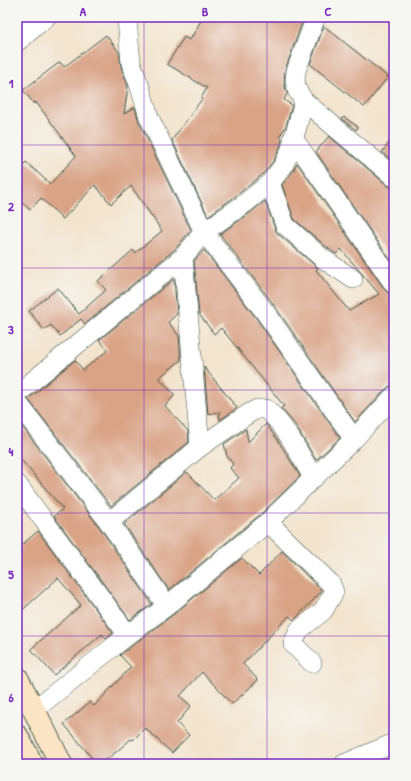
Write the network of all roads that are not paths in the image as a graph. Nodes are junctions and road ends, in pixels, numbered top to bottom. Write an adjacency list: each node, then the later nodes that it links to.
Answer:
1 (46, 17): 4 (street)
2 (128, 17): 9 (street)
3 (316, 17): 5 (street)
4 (23, 30)
5 (304, 101): 6 (street); 7 (street)
6 (293, 138): 8 (street); 12 (street)
7 (394, 177)
8 (270, 183): 9 (street); 11 (street)
9 (204, 232): 10 (street); 16 (street)
10 (183, 257): 13 (street); 17 (street)
11 (353, 279)
12 (394, 284)
13 (17, 394)
14 (394, 396): 16 (street)
15 (17, 402): 20 (street)
16 (354, 439): 18 (street)
17 (200, 447): 18 (street); 20 (street)
18 (313, 477): 21 (street)
19 (17, 484): 23 (street)
20 (108, 522): 22 (street)
21 (268, 522): 22 (street); 24 (street)
22 (167, 606): 23 (street)
23 (128, 634): 26 (street)
24 (312, 663)
25 (17, 678): 26 (main road)
26 (26, 716): 30 (main road)
27 (17, 736): 29 (main road)
28 (394, 742): 31 (street)
29 (32, 764)
30 (61, 764)
31 (344, 764)

